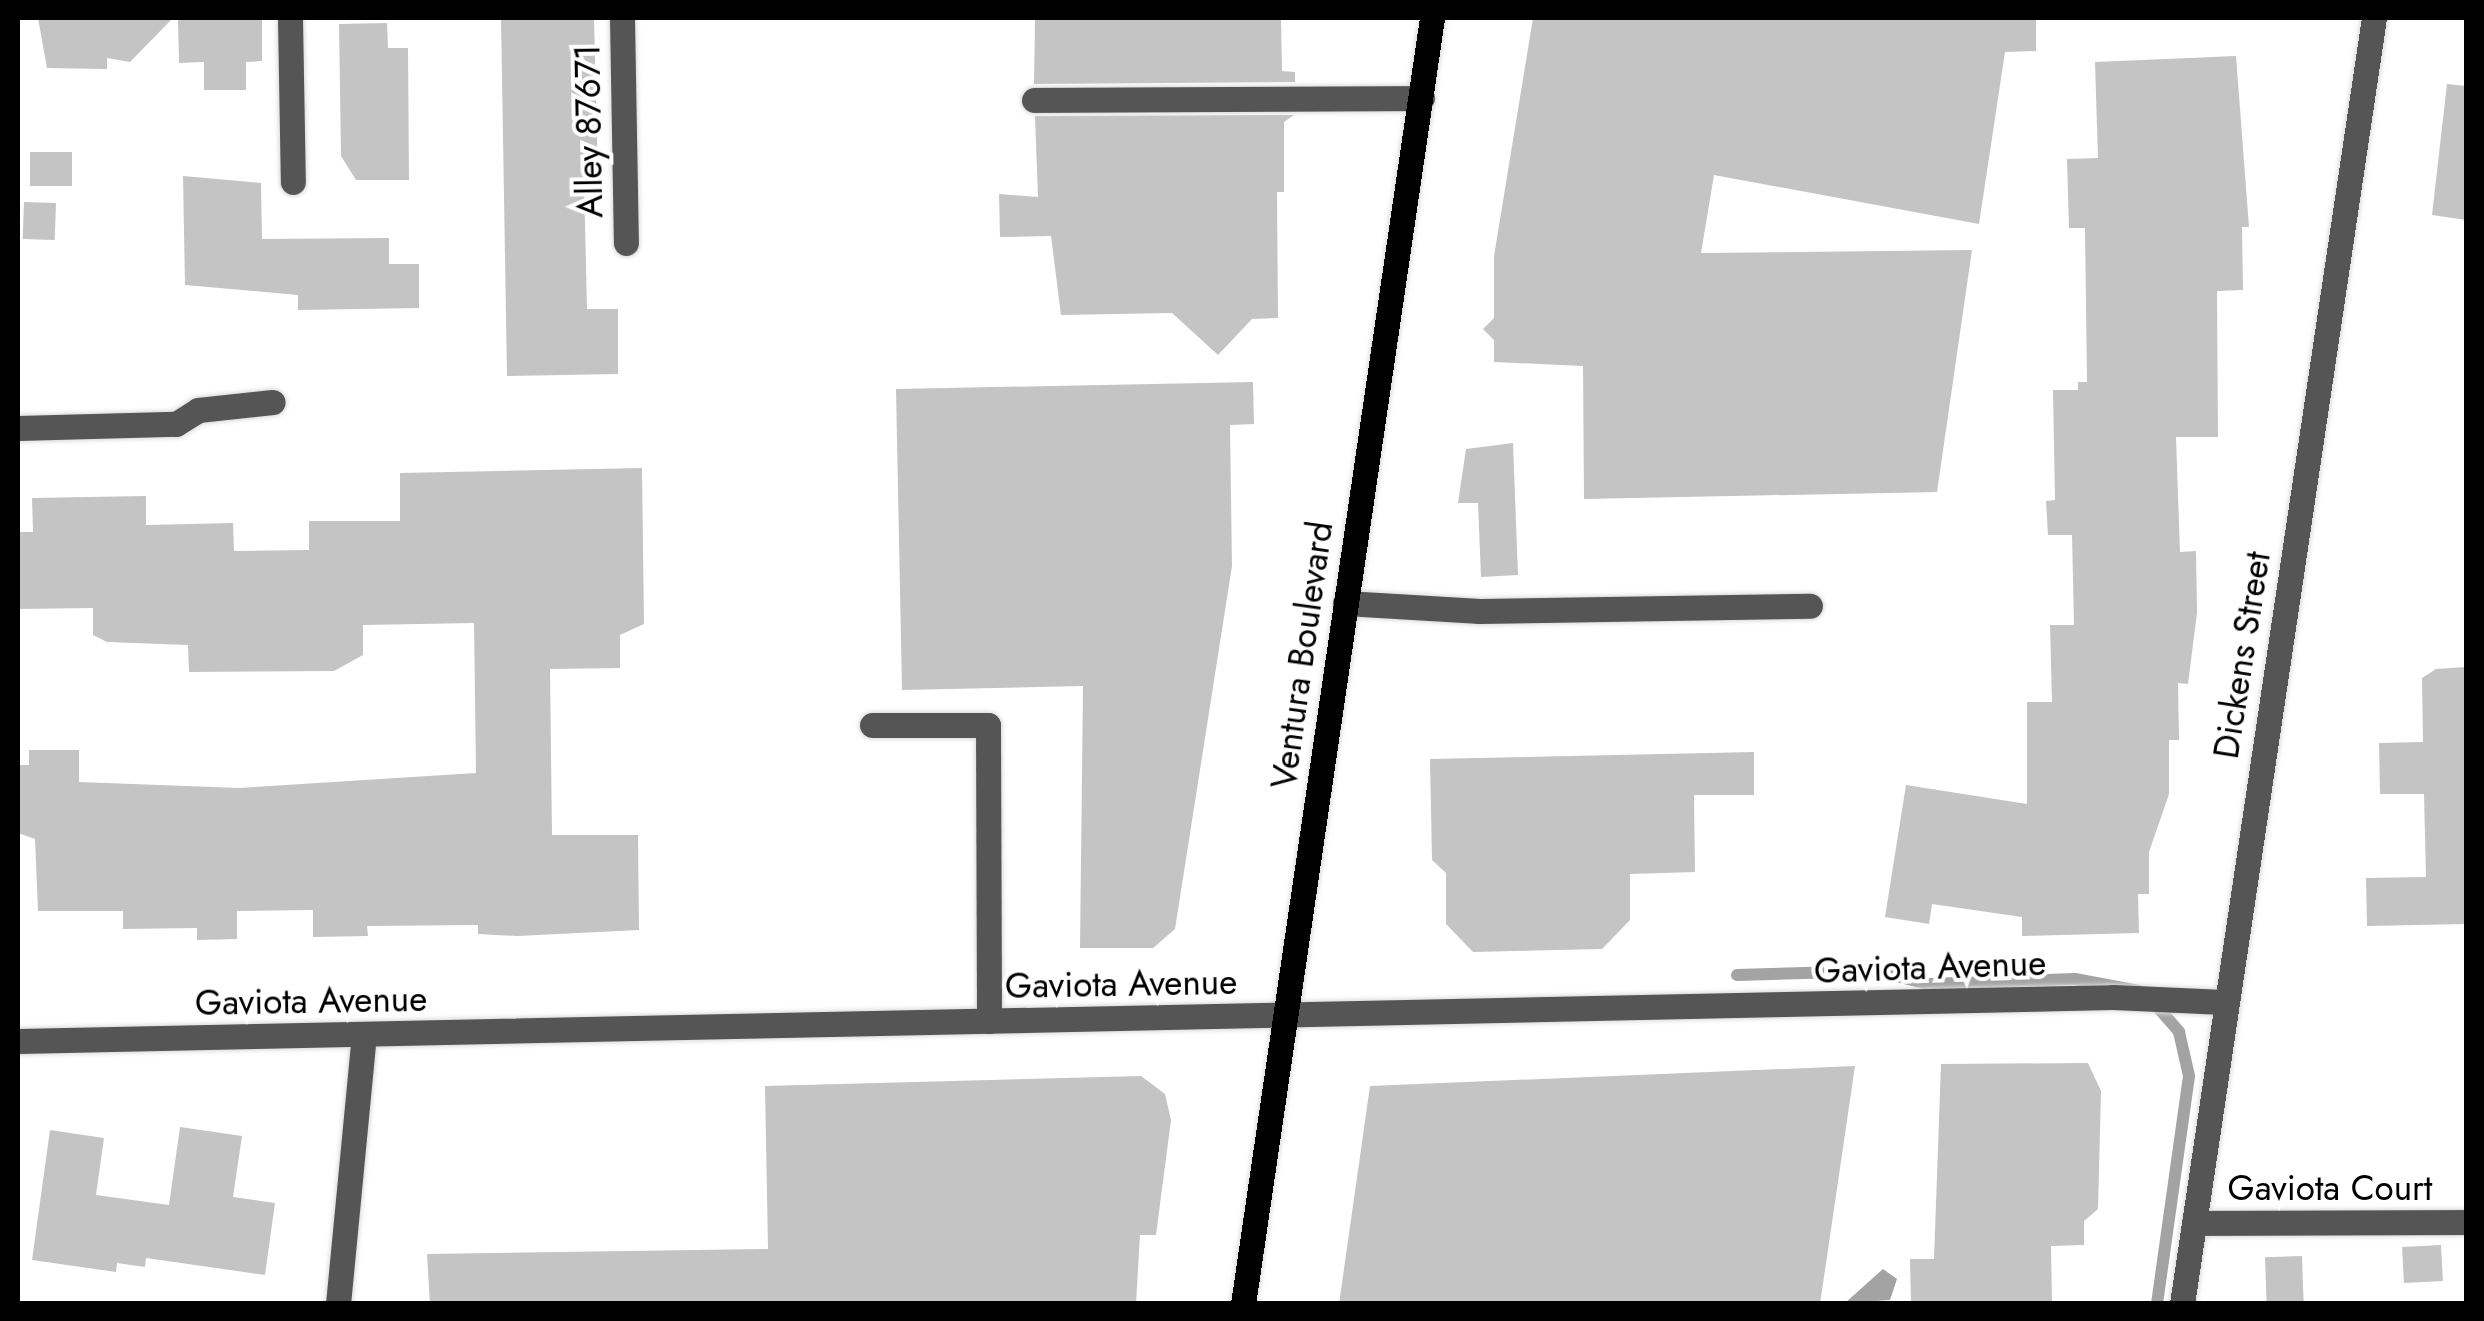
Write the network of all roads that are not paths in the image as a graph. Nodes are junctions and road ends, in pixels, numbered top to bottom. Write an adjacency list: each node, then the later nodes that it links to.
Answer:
1 (290, 18): 7 (street)
2 (622, 18): 8 (street, Alley 87671)
3 (1432, 18): 5 (main road, Ventura Boulevard)
4 (2374, 18): 14 (street, Dickens Street)
5 (1422, 98): 6 (street); 11 (main road, Ventura Boulevard)
6 (1034, 100)
7 (293, 182)
8 (626, 243)
9 (273, 402): 10 (street)
10 (18, 428)
11 (1345, 603): 12 (street); 15 (main road, Ventura Boulevard)
12 (1810, 606)
13 (872, 724): 16 (street)
14 (2224, 1002): 15 (street, Gaviota Avenue); 20 (street, Dickens Street)
15 (1285, 1017): 16 (street, Gaviota Avenue); 22 (main road, Ventura Boulevard)
16 (989, 1021): 17 (street, Gaviota Avenue)
17 (364, 1036): 18 (street, Gaviota Avenue); 21 (street)
18 (18, 1041)
19 (2466, 1222): 20 (street, Gaviota Court)
20 (2194, 1223): 23 (street, Dickens Street)
21 (338, 1304)
22 (1243, 1304)
23 (2182, 1304)

